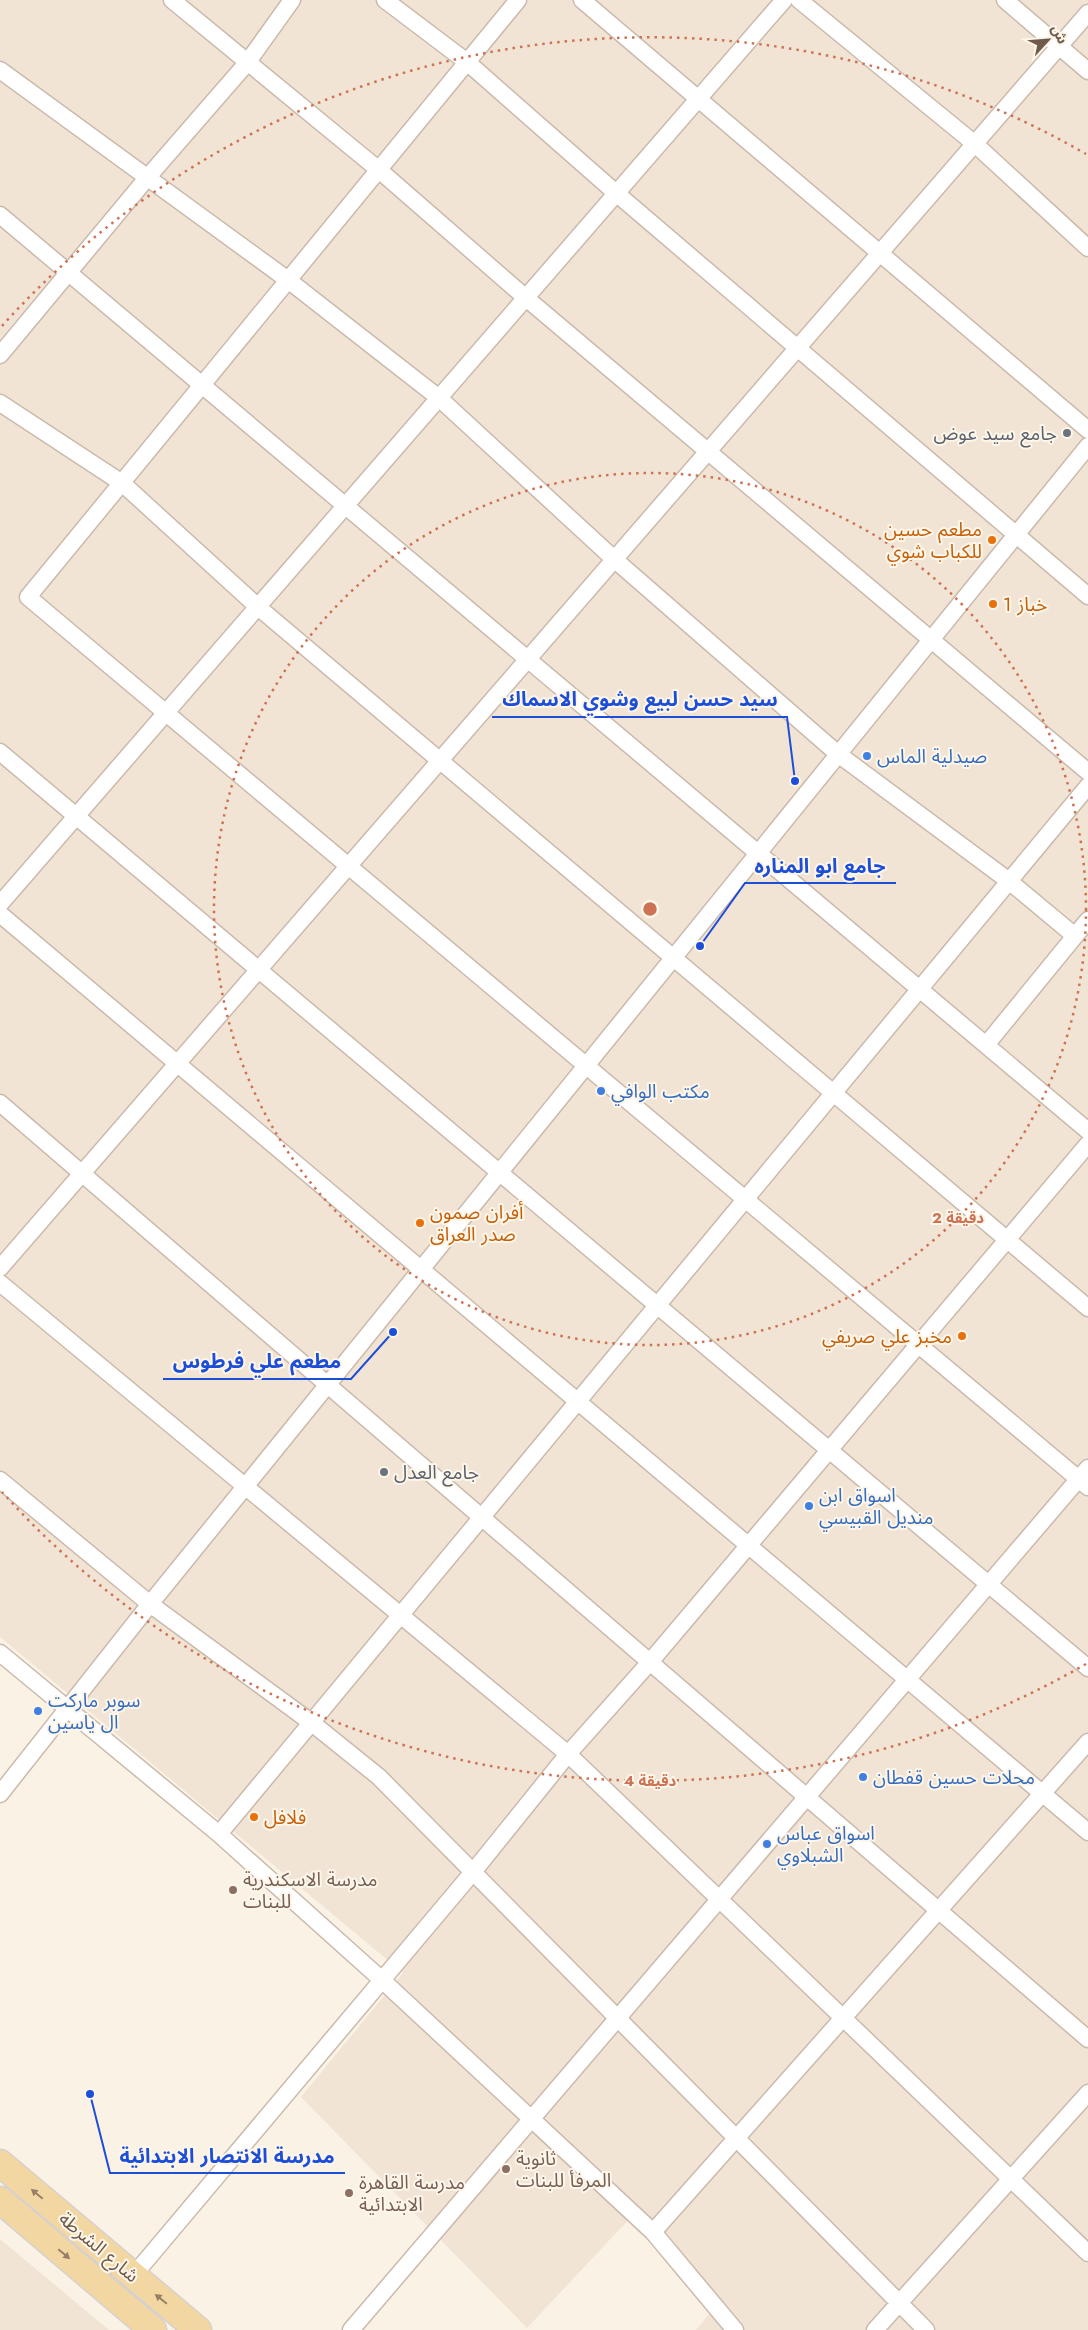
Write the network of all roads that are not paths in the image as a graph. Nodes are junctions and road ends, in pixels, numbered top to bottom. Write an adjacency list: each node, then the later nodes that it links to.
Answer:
1 (172, 0): 12 (street)
2 (292, 0): 12 (street)
3 (385, 0): 11 (street)
4 (518, 0): 11 (street)
5 (582, 0): 15 (street)
6 (784, 0): 15 (street)
7 (799, 0): 16 (street)
8 (1004, 0): 10 (street)
9 (1088, 13): 10 (street)
10 (1060, 46): 14 (street); 16 (street)
11 (467, 62): 17 (street); 19 (street)
12 (247, 63): 17 (street); 18 (street)
13 (0, 70): 18 (street)
14 (1088, 71)
15 (697, 100): 19 (street); 22 (street)
16 (975, 144): 21 (street); 22 (street)
17 (379, 170): 24 (street); 25 (street)
18 (147, 178): 23 (street); 24 (street)
19 (616, 193): 25 (street); 26 (street)
20 (0, 215): 23 (street)
21 (1088, 248)
22 (879, 254): 26 (street); 31 (street)
23 (70, 273): 27 (street); 28 (street)
24 (288, 280): 28 (street); 29 (street)
25 (526, 298): 29 (street); 33 (street)
26 (798, 348): 33 (street); 36 (street)
27 (0, 355)
28 (202, 385): 34 (street); 35 (street)
29 (439, 398): 35 (street); 37 (street)
30 (0, 403): 34 (street)
31 (1088, 430)
32 (1088, 446): 36 (street)
33 (708, 452): 37 (street); 40 (street)
34 (122, 483): 39 (street); 42 (street)
35 (346, 506): 39 (street); 41 (street)
36 (1016, 534): 38 (street); 40 (street)
37 (614, 559): 41 (street); 44 (street)
38 (1088, 596)
39 (258, 607): 42 (street); 45 (street)
40 (931, 639): 44 (street); 46 (street)
41 (528, 659): 45 (street); 49 (street)
42 (166, 713): 48 (street); 50 (street)
43 (0, 752): 48 (street)
44 (838, 754): 49 (street); 51 (street)
45 (440, 761): 50 (street); 56 (street)
46 (1088, 772)
47 (1088, 786): 51 (street)
48 (77, 816): 52 (street); 57 (street)
49 (758, 853): 56 (street); 58 (street)
50 (349, 866): 57 (street); 61 (street)
51 (1009, 880): 55 (street); 58 (street)
52 (0, 904)
53 (0, 914): 60 (street)
54 (1088, 920): 55 (street)
55 (1075, 936): 59 (street)
56 (673, 958): 61 (street); 62 (street)
57 (259, 969): 60 (street); 66 (street)
58 (920, 989): 59 (street); 62 (street)
59 (986, 1045): 64 (street)
60 (177, 1064): 67 (street); 71 (street)
61 (586, 1066): 66 (street); 68 (street)
62 (833, 1093): 68 (street); 69 (street)
63 (0, 1103): 67 (street)
64 (1088, 1131)
65 (1088, 1144): 69 (street)
66 (500, 1172): 71 (street); 73 (street)
67 (82, 1174): 70 (street); 76 (street)
68 (746, 1199): 73 (street); 75 (street)
69 (1007, 1240): 74 (street); 75 (street)
70 (0, 1268)
71 (421, 1270): 76 (street); 77 (street)
72 (0, 1283): 81 (street)
73 (658, 1306): 77 (street); 78 (street)
74 (1088, 1308)
75 (918, 1344): 78 (street); 79 (street)
76 (328, 1385): 81 (street); 82 (street)
77 (578, 1402): 82 (street); 83 (street)
78 (829, 1450): 83 (street); 84 (street)
79 (1085, 1478): 84 (street)
80 (0, 1480): 85 (street)
81 (246, 1487): 85 (street); 86 (street)
82 (482, 1517): 86 (street); 88 (street)
83 (749, 1546): 88 (street); 90 (street)
84 (989, 1584): 89 (street); 90 (street)
85 (150, 1604): 91 (street); 92 (street)
86 (401, 1615): 92 (street); 94 (street)
87 (0, 1653): 91 (street)
88 (650, 1662): 94 (street); 97 (street)
89 (1088, 1668)
90 (907, 1680): 95 (street); 97 (street)
91 (66, 1708): 96 (street); 99 (street)
92 (312, 1723): 99 (street); 100 (street)
93 (1088, 1742): 95 (street)
94 (568, 1754): 100 (street); 101 (street)
95 (1042, 1793): 98 (street); 102 (street)
96 (0, 1794)
97 (807, 1797): 101 (street); 102 (street)
98 (1088, 1832)
99 (219, 1834): 103 (street)
100 (473, 1872): 103 (street); 104 (street)
101 (720, 1900): 104 (street); 105 (street)
102 (939, 1910): 105 (street); 106 (street)
103 (382, 1980): 108 (street); 115 (street)
104 (618, 2018): 108 (street); 109 (street)
105 (844, 2018): 109 (street); 111 (street)
106 (1088, 2039)
107 (1088, 2093): 111 (street)
108 (531, 2120): 113 (street); 119 (street)
109 (737, 2138): 113 (street); 116 (street)
110 (0, 2163): 115 (main road, شارع الشرطة, one-way to 110)
111 (1011, 2179): 114 (street); 116 (street)
112 (0, 2200): 117 (main road, شارع الشرطة, one-way to 117)
113 (653, 2232): 120 (street)
114 (1088, 2253)
115 (133, 2276): 118 (main road, شارع الشرطة, one-way to 115)
116 (900, 2303): 121 (street); 122 (street)
117 (153, 2330)
118 (198, 2330)
119 (351, 2330)
120 (736, 2330)
121 (875, 2330)
122 (926, 2330)

